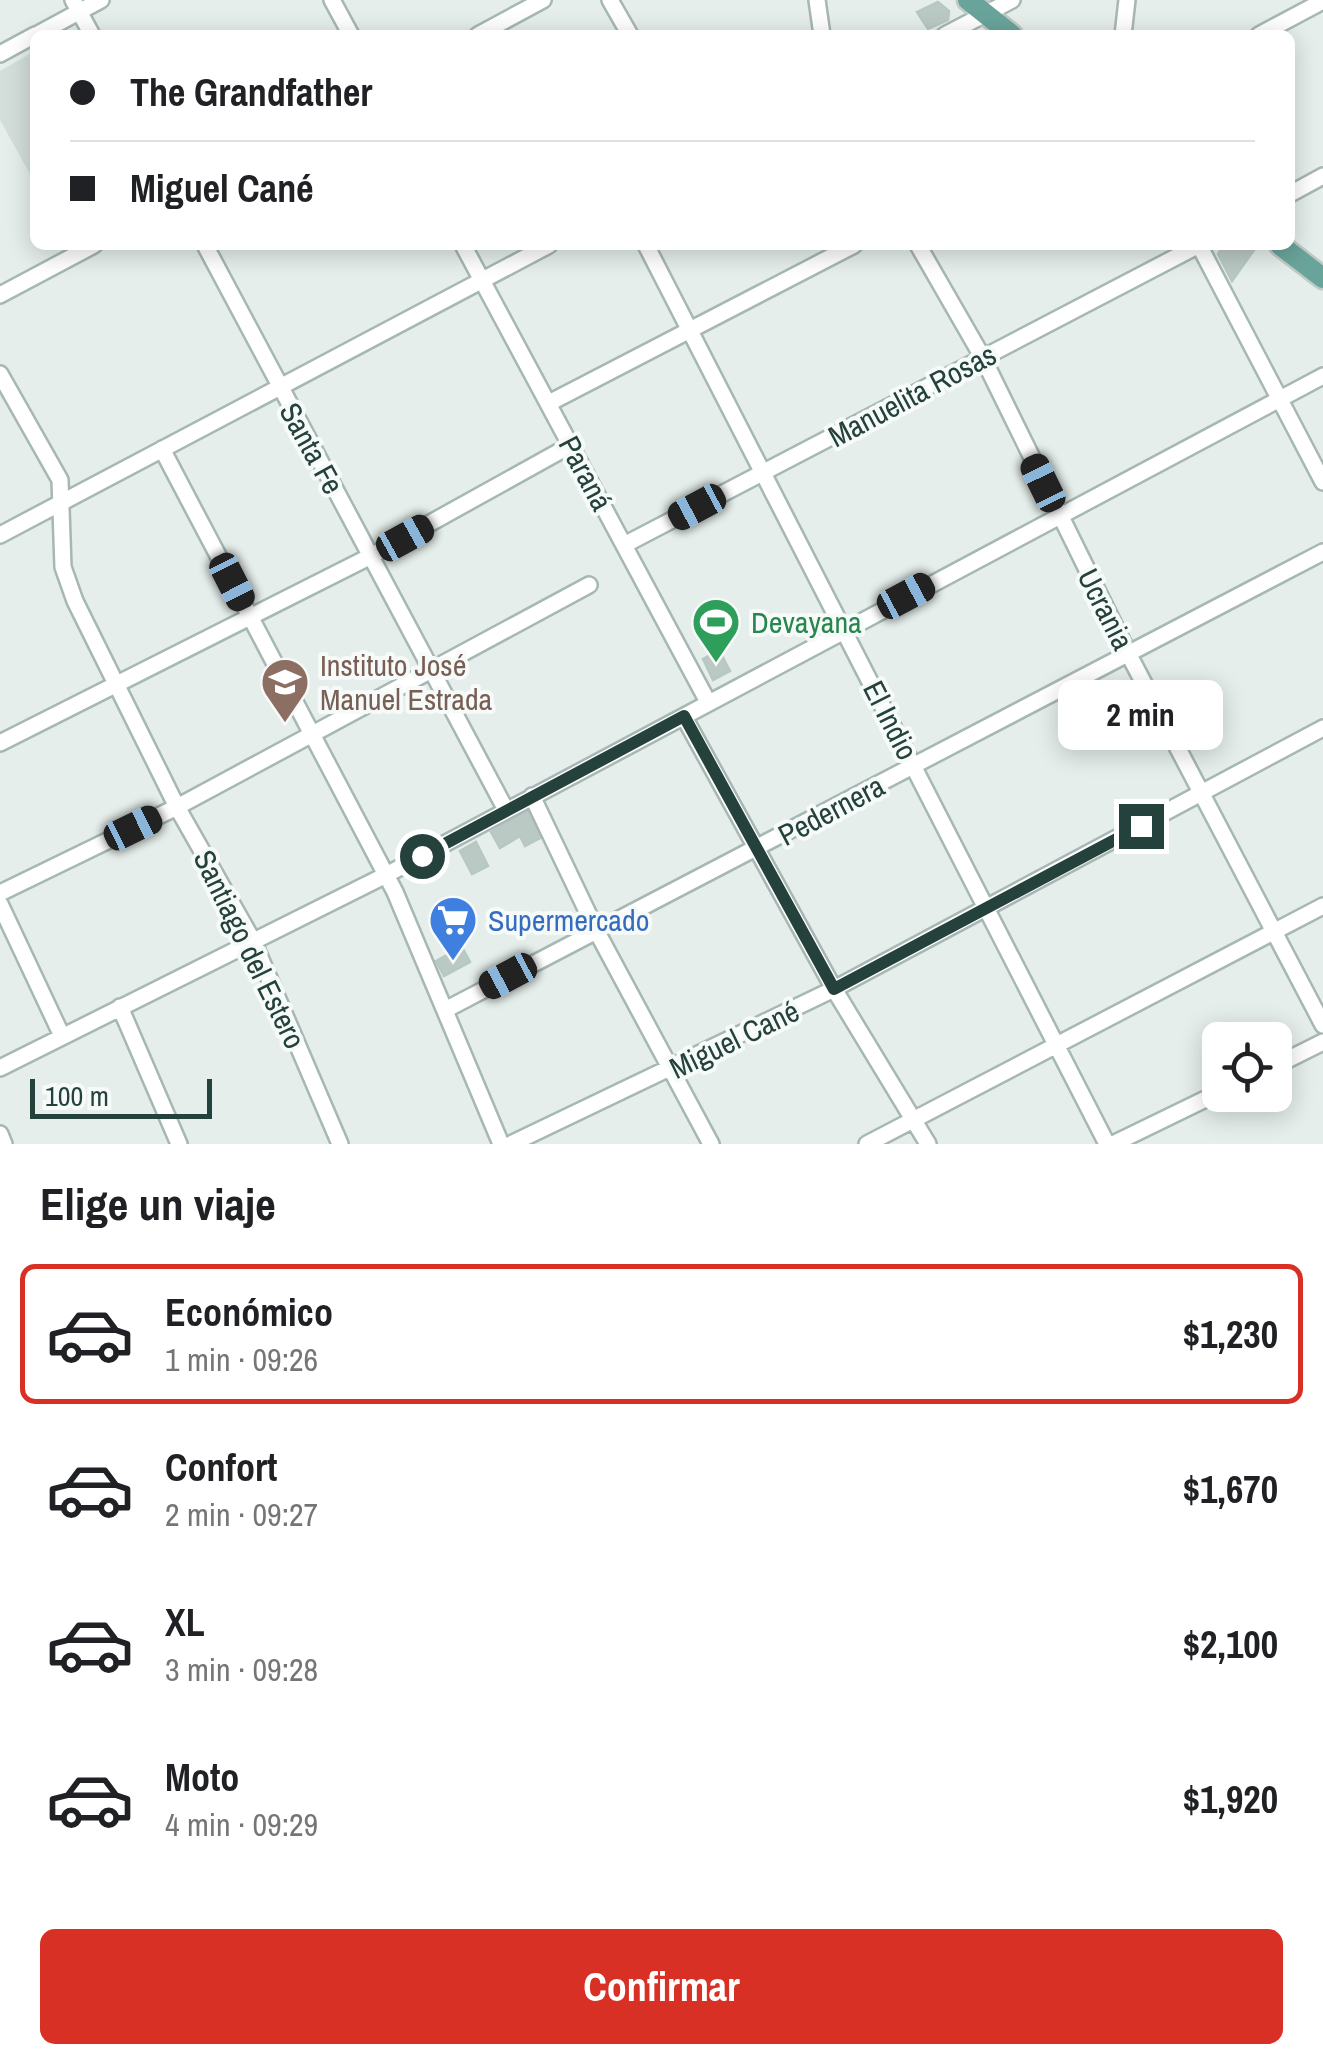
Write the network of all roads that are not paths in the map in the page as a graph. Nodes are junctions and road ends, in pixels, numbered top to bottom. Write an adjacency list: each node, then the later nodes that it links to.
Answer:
1 (101, 0): 10 (street)
2 (332, 0): 14 (street)
3 (543, 0): 15 (street)
4 (610, 0): 16 (street)
5 (816, 0): 17 (street)
6 (968, 0): 11 (main road)
7 (1012, 0): 11 (street)
8 (1127, 0): 20 (street)
9 (1323, 1): 21 (street)
10 (76, 6): 12 (street); 13 (street)
11 (986, 14): 18 (street); 19 (main road)
12 (42, 30)
13 (89, 30)
14 (347, 30)
15 (487, 30)
16 (627, 30)
17 (821, 30)
18 (955, 30)
19 (1006, 30)
20 (1124, 30)
21 (1269, 30)
22 (30, 38): 23 (street)
23 (0, 54)
24 (1323, 176): 25 (street)
25 (1295, 191)
26 (85, 250): 38 (street)
27 (208, 250): 43 (street, Santa Fe)
28 (467, 250): 37 (street, Paraná)
29 (539, 250): 37 (street)
30 (648, 250): 39 (street, El Indio)
31 (845, 250): 39 (street)
32 (921, 250): 40 (street, Ucrania)
33 (1189, 250): 40 (street, Manuelita Rosas)
34 (1202, 250): 44 (street)
35 (1287, 250): 36 (main road)
36 (1323, 278)
37 (482, 280): 43 (street); 45 (street, Paraná)
38 (0, 295)
39 (689, 332): 45 (street); 48 (street, El Indio)
40 (982, 358): 48 (street, Manuelita Rosas); 51 (street, Ucrania)
41 (0, 374): 50 (street, Santiago del Estero)
42 (1323, 376): 44 (street)
43 (280, 388): 47 (street); 55 (street, Santa Fe)
44 (1278, 399): 49 (street); 51 (street)
45 (550, 403): 46 (street, Paraná)
46 (570, 445): 53 (street, Paraná); 55 (street)
47 (162, 449): 50 (street); 57 (street)
48 (760, 475): 53 (street, Manuelita Rosas); 58 (street, El Indio)
49 (1323, 482)
50 (60, 504): 52 (street); 61 (street, Santiago del Estero)
51 (1058, 515): 58 (street); 59 (street, Ucrania)
52 (0, 535)
53 (624, 545): 62 (street, Paraná)
54 (1323, 552): 59 (street, Pedernera)
55 (372, 556): 57 (street); 60 (street, Santa Fe)
56 (589, 586): 60 (street)
57 (250, 615): 61 (street); 65 (street)
58 (845, 629): 62 (street); 67 (street, El Indio)
59 (1129, 655): 67 (street, Pedernera); 68 (street, Ucrania)
60 (434, 672): 65 (street); 71 (street, Santa Fe)
61 (116, 684): 66 (street); 70 (street, Santiago del Estero)
62 (708, 702): 63 (street)
63 (684, 716): 69 (street); 72 (street)
64 (1323, 728): 68 (street, Miguel Cané)
65 (312, 734): 70 (street); 73 (street)
66 (0, 742)
67 (914, 766): 72 (street, Pedernera); 77 (street, El Indio)
68 (1202, 793): 77 (street, Miguel Cané); 79 (street, Ucrania)
69 (532, 796): 71 (street); 78 (street)
70 (177, 807): 74 (street); 80 (street, Santiago del Estero)
71 (506, 810): 73 (street)
72 (757, 850): 78 (street, Pedernera); 81 (street)
73 (386, 876): 80 (street); 83 (street)
74 (0, 893)
75 (0, 904): 85 (street)
76 (1323, 906): 79 (street)
77 (987, 908): 81 (street, Miguel Cané); 87 (street, El Indio)
78 (596, 930): 83 (street, Pedernera); 90 (street)
79 (1276, 931): 84 (street, Ucrania); 87 (street)
80 (253, 941): 82 (street); 96 (street, Santiago del Estero)
81 (834, 989): 90 (street, Miguel Cané); 92 (street)
82 (120, 1007): 85 (street); 95 (street)
83 (445, 1010): 97 (street)
84 (1323, 1025)
85 (62, 1036): 89 (street)
86 (1323, 1042): 88 (street)
87 (1057, 1046): 92 (street); 102 (street, El Indio)
88 (1292, 1058)
89 (0, 1068)
90 (674, 1070): 98 (street, Miguel Cané); 99 (street)
91 (1202, 1101): 102 (street)
92 (915, 1121): 100 (street); 101 (street)
93 (0, 1134): 94 (street)
94 (4, 1144)
95 (179, 1144)
96 (340, 1144)
97 (502, 1144)
98 (511, 1144)
99 (711, 1144)
100 (867, 1144)
101 (928, 1144)
102 (1110, 1144)

